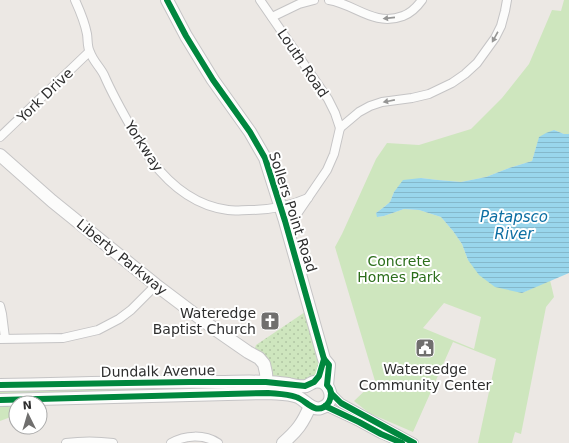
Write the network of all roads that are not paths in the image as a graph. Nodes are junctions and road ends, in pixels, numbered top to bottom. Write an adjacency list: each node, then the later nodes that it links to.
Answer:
1 (75, 0): 9 (street, Yorkway)
2 (167, 0): 14 (main road, Sollers Point Road)
3 (260, 0): 8 (street, Louth Road)
4 (314, 0): 8 (street)
5 (329, 0): 6 (street, one-way to 5)
6 (422, 0)
7 (507, 0): 10 (street, one-way to 10)
8 (272, 18): 10 (street, Louth Road)
9 (89, 52): 11 (street, York Drive); 14 (street, Yorkway)
10 (340, 128): 13 (street)
11 (0, 137)
12 (0, 155): 16 (main road, Liberty Parkway)
13 (308, 198): 14 (street, Yorkway); 15 (street)
14 (280, 207): 15 (main road, Sollers Point Road)
15 (285, 221): 19 (main road, Sollers Point Road)
16 (156, 285): 18 (street); 22 (main road, Liberty Parkway)
17 (0, 306): 18 (street)
18 (2, 339)
19 (324, 359): 20 (main road); 23 (main road, Sollers Point Road)
20 (311, 383): 22 (main road, Dundalk Avenue); 23 (main road, Dundalk Avenue); 25 (main road)
21 (0, 385): 22 (main road, Dundalk Avenue)
22 (267, 388): 24 (main road, Dundalk Avenue); 25 (main road, Dundalk Avenue)
23 (329, 389): 26 (main road); 33 (street, Dundalk Avenue)
24 (0, 400)
25 (308, 405): 26 (main road, Dundalk Avenue); 31 (main road)
26 (325, 406): 32 (street, Dundalk Avenue)
27 (66, 443): 28 (street)
28 (113, 443)
29 (171, 443): 30 (street)
30 (218, 443)
31 (283, 443)
32 (402, 443)
33 (414, 443)

